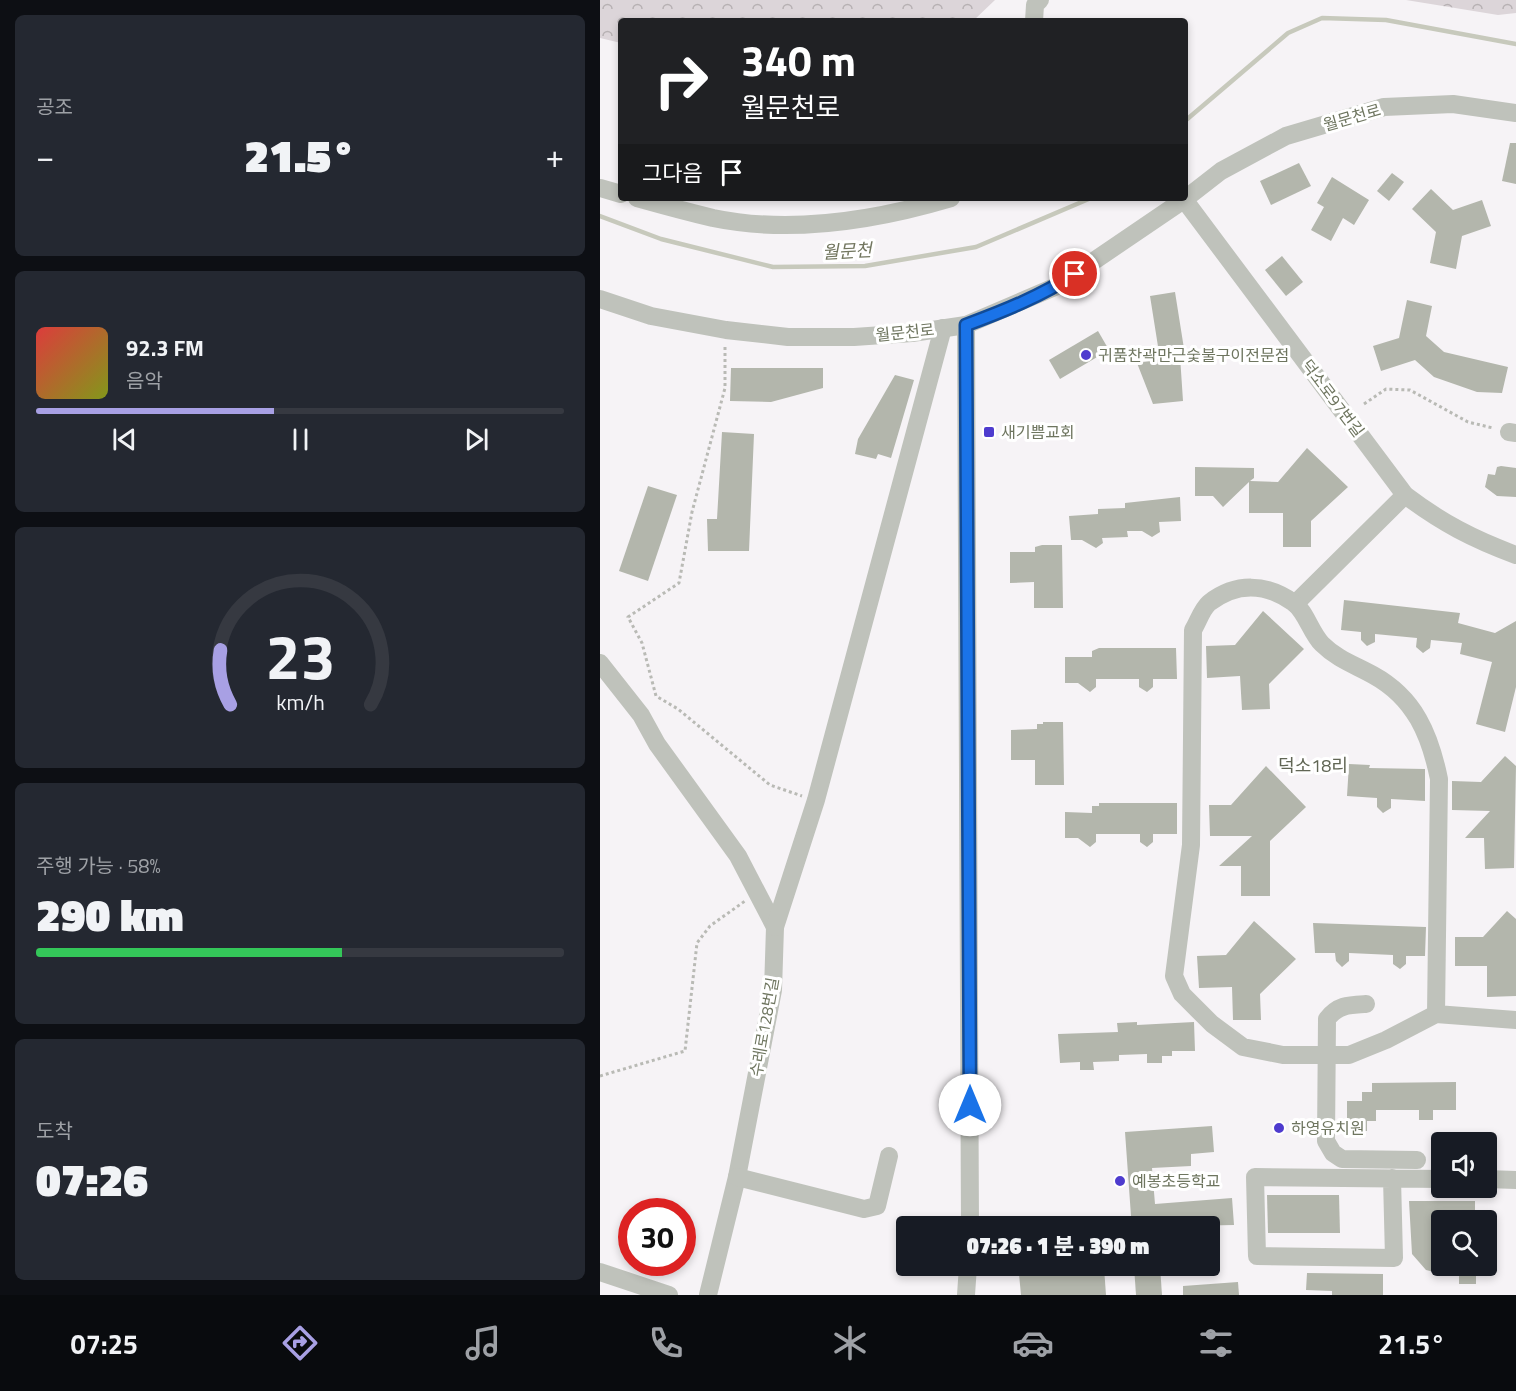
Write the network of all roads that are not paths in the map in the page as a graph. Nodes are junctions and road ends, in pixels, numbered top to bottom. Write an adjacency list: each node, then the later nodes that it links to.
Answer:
1 (1040, 0): 2 (street)
2 (1034, 18)
3 (1516, 112): 6 (street, 월문천로)
4 (600, 188): 5 (street)
5 (618, 193)
6 (1188, 196)
7 (649, 201): 8 (street)
8 (938, 201)
9 (1181, 201): 12 (street, 월문천로)
10 (1185, 201): 14 (street, 덕소로97번길)
11 (600, 299): 13 (street, 월문천로)
12 (966, 325): 13 (street, 월문천로); 30 (street)
13 (943, 328): 18 (street)
14 (1405, 495): 15 (street, 덕소로97번길); 16 (street)
15 (1516, 555)
16 (1295, 604): 20 (street); 22 (street)
17 (600, 663): 18 (street, 수레로128번길)
18 (775, 927): 25 (street, 수레로128번길)
19 (1366, 1004): 22 (street)
20 (1436, 1014): 21 (street); 22 (street)
21 (1516, 1020)
22 (1326, 1056): 24 (street)
23 (889, 1156): 25 (street)
24 (1417, 1160)
25 (737, 1177): 34 (street, 수레로128번길)
26 (1392, 1178): 26 (street); 27 (street)
27 (1431, 1179)
28 (1497, 1179): 29 (street)
29 (1516, 1180)
30 (970, 1216)
31 (600, 1272): 33 (street)
32 (967, 1276): 35 (street)
33 (665, 1294)
34 (708, 1295)
35 (966, 1295)

